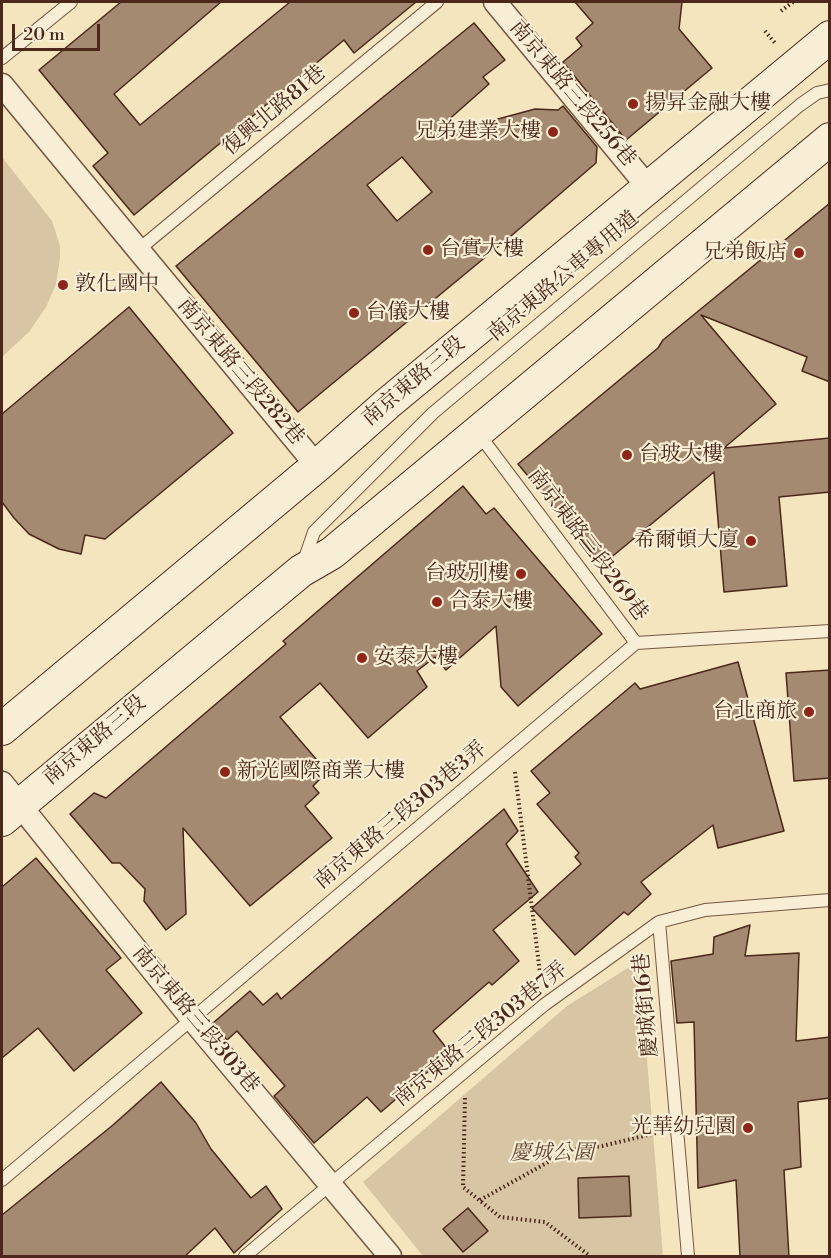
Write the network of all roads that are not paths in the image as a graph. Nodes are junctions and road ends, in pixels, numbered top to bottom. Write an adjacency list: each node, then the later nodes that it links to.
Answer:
1 (71, 2): 5 (lane)
2 (437, 2): 10 (lane, 復興北路81巷)
3 (495, 2): 9 (street, 南京東路三段256巷)
4 (830, 37): 9 (main road, 南京東路三段)
5 (2, 58)
6 (2, 85): 10 (street, 南京東路三段282巷)
7 (830, 90): 13 (lane, 南京東路公車專用道)
8 (830, 139): 11 (main road, 南京東路三段)
9 (648, 187): 12 (main road, 南京東路三段)
10 (138, 250): 12 (street, 南京東路三段282巷)
11 (477, 432): 13 (main road, 南京東路三段); 15 (lane, 南京東路三段269巷)
12 (317, 466): 16 (main road, 南京東路三段)
13 (301, 571): 17 (main road, 南京東路三段)
14 (830, 631): 15 (lane, 南京東路三段269巷)
15 (636, 643): 20 (lane, 南京東路三段303巷3弄)
16 (2, 729)
17 (7, 802): 20 (street, 南京東路三段303巷)
18 (830, 900): 19 (lane, 慶城街16巷)
19 (659, 922): 22 (lane, 南京東路三段303巷7弄); 25 (lane, 慶城街16巷)
20 (192, 1019): 21 (lane, 南京東路三段303巷3弄); 22 (street, 南京東路三段303巷)
21 (2, 1180)
22 (331, 1184): 23 (lane, 南京東路三段303巷7弄); 24 (street, 南京東路三段303巷)
23 (245, 1257)
24 (390, 1257)
25 (688, 1257)

